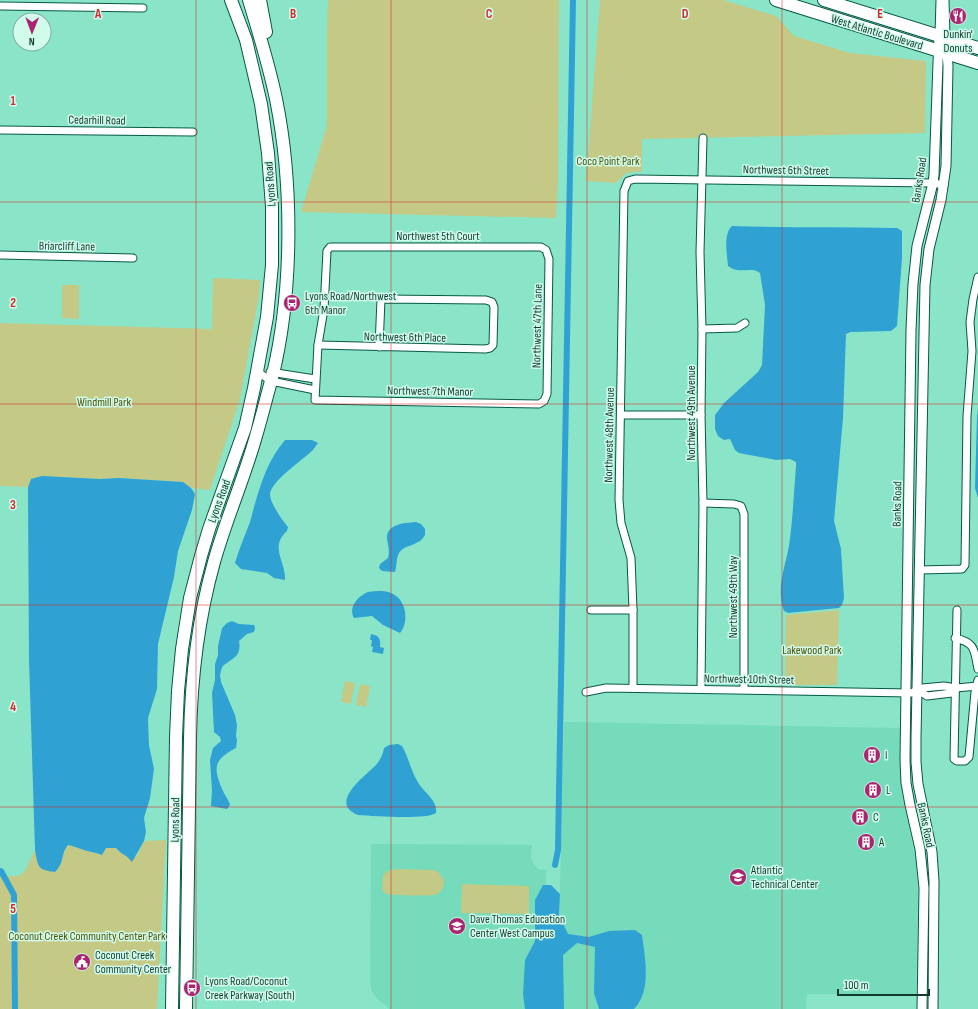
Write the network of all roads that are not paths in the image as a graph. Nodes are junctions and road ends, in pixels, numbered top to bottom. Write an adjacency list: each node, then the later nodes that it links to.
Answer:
1 (231, 0): 32 (main road, Lyons Road)
2 (249, 0): 16 (main road, Lyons Road)
3 (260, 0): 16 (main road)
4 (776, 0): 12 (main road, West Atlantic Boulevard)
5 (824, 0): 10 (main road, West Atlantic Boulevard)
6 (940, 0): 10 (street, Banks Road)
7 (945, 0): 10 (street, Banks Road)
8 (0, 6): 9 (street)
9 (144, 8)
10 (942, 36): 11 (main road, West Atlantic Boulevard); 12 (street, Banks Road)
11 (978, 48)
12 (942, 52): 13 (main road, West Atlantic Boulevard); 20 (street, Banks Road); 21 (street, Banks Road)
13 (978, 63)
14 (0, 130): 15 (street, Cedarhill Road)
15 (193, 132)
16 (281, 132): 33 (main road, Lyons Road)
17 (703, 138): 18 (street, Northwest 49th Avenue)
18 (702, 180): 19 (street, Northwest 6th Street); 20 (street, Northwest 6th Street); 29 (street, Northwest 49th Avenue)
19 (628, 182): 37 (street, Northwest 48th Avenue)
20 (934, 183): 21 (street, Northwest 6th Street); 23 (street, Banks Road)
21 (944, 185): 27 (street, Banks Road)
22 (546, 250): 30 (street, Northwest 5th Court); 36 (street, Northwest 47th Lane)
23 (916, 255): 27 (street); 52 (street, Banks Road)
24 (0, 256): 25 (street, Briarcliff Lane)
25 (133, 258)
26 (978, 277): 40 (street)
27 (924, 318): 40 (street, Banks Road)
28 (745, 323): 29 (street)
29 (702, 329): 38 (street, Northwest 49th Avenue)
30 (318, 346): 31 (street, Northwest 6th Place); 34 (street)
31 (379, 347): 31 (street, Northwest 6th Place)
32 (258, 372): 33 (street); 53 (main road, Lyons Road)
33 (272, 376): 34 (street); 35 (street); 54 (main road, Lyons Road)
34 (315, 379): 35 (street)
35 (315, 390): 36 (street, Northwest 7th Manor)
36 (544, 402)
37 (620, 415): 38 (street); 42 (street, Northwest 48th Avenue)
38 (701, 415): 39 (street, Northwest 49th Avenue)
39 (703, 504): 49 (street, Northwest 49th Avenue); 50 (street, Northwest 49th Way)
40 (919, 570): 52 (street, Banks Road)
41 (591, 610): 42 (street)
42 (633, 610): 47 (street, Northwest 48th Avenue)
43 (957, 610): 44 (street)
44 (955, 638): 45 (street); 48 (street)
45 (978, 669)
46 (978, 684): 48 (street); 48 (street)
47 (633, 688): 49 (street, Northwest 10th Street); 51 (street, Northwest 10th Street)
48 (956, 688): 52 (street)
49 (701, 689): 50 (street, Northwest 10th Street)
50 (744, 689): 52 (street, Northwest 10th Street)
51 (586, 692)
52 (912, 692): 55 (street, Banks Road); 56 (street, Banks Road)
53 (172, 1009)
54 (186, 1009)
55 (922, 1009)
56 (933, 1009)

